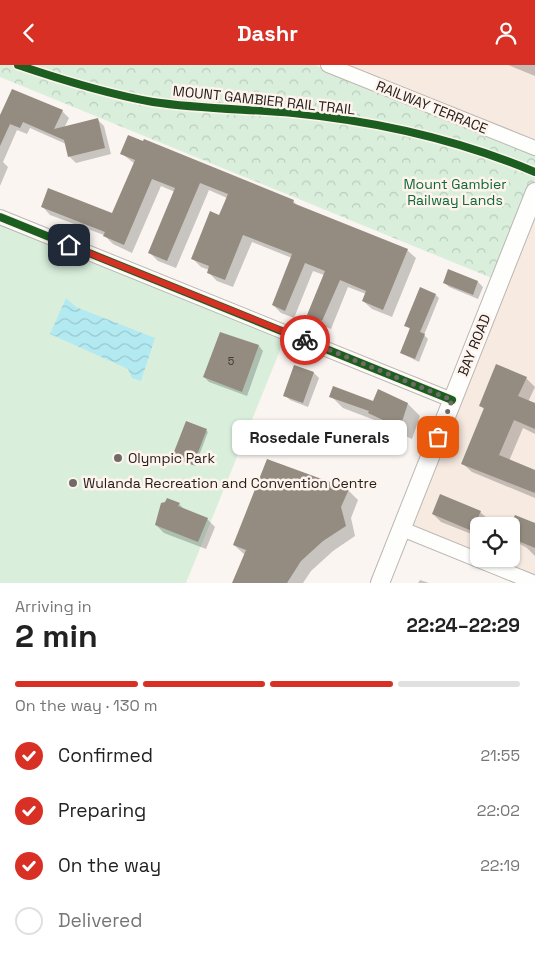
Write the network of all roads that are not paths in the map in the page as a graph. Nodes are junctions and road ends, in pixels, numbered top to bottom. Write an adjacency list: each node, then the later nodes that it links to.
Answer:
1 (328, 65): 2 (street, RAILWAY TERRACE)
2 (535, 149)
3 (535, 192): 5 (main road, BAY ROAD)
4 (0, 217): 5 (street)
5 (452, 400): 6 (main road, BAY ROAD)
6 (402, 529): 7 (main road, BAY ROAD); 8 (street)
7 (380, 583)
8 (535, 583)

